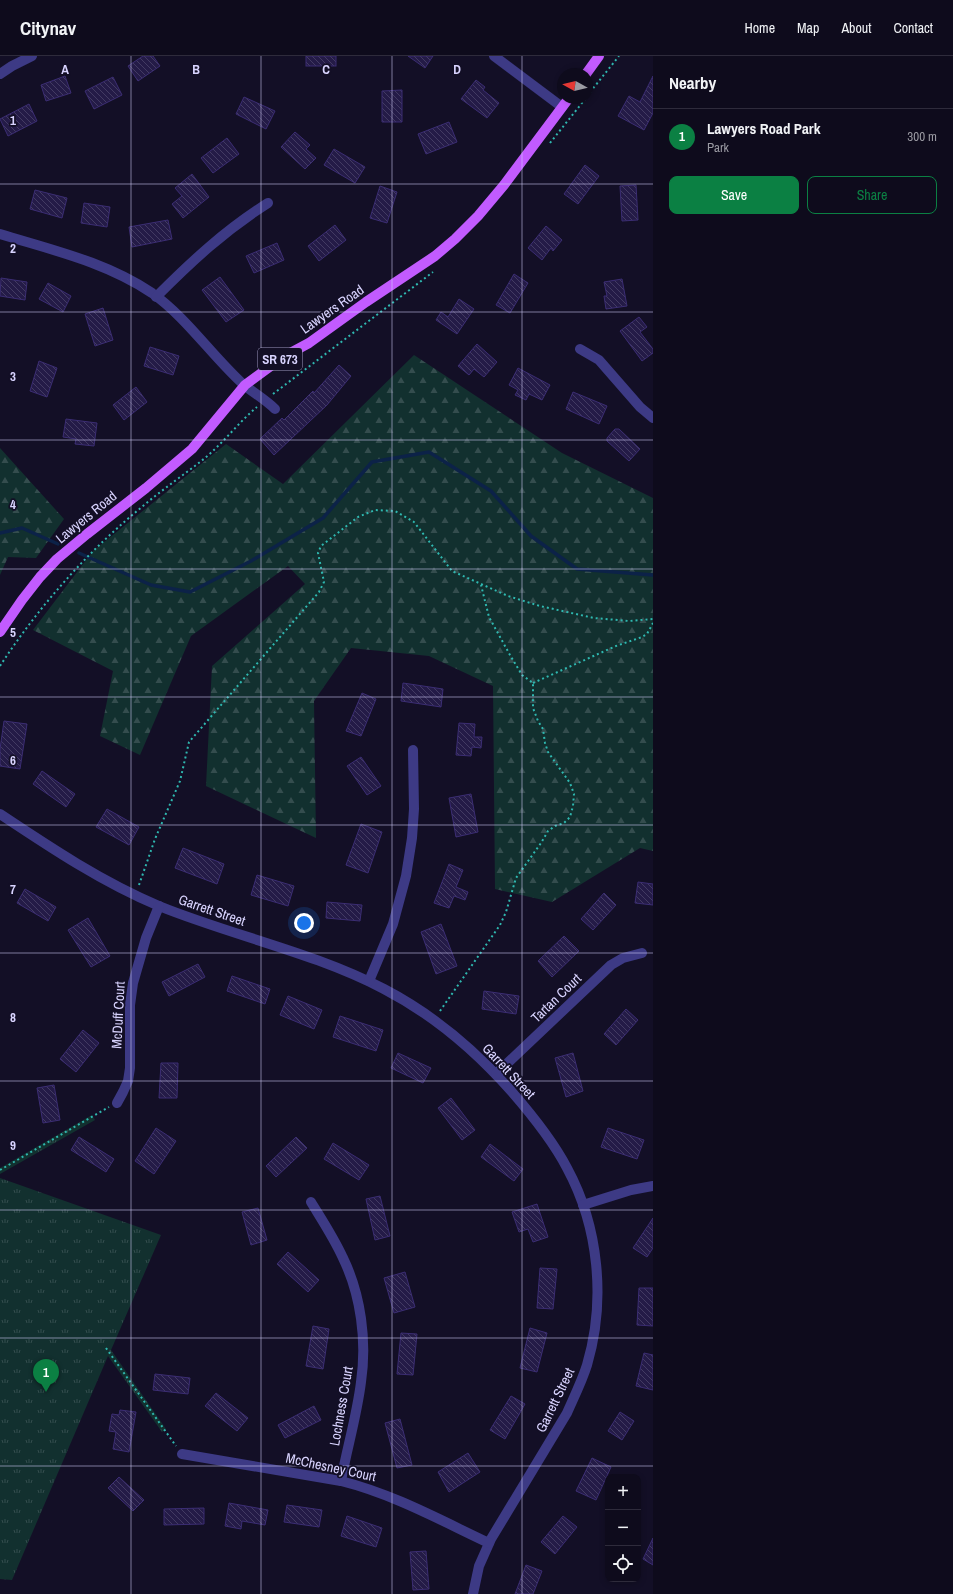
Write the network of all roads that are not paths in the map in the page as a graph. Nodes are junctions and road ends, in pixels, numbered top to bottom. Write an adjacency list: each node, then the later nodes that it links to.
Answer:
1 (32, 56): 5 (street)
2 (494, 56): 7 (street)
3 (599, 56): 4 (main road)
4 (590, 68)
5 (0, 74)
6 (564, 104): 7 (main road, Lawyers Road / SR 673)
7 (562, 107): 12 (main road, Lawyers Road / SR 673)
8 (268, 204): 10 (street)
9 (0, 234): 10 (street)
10 (156, 297): 12 (street)
11 (580, 349): 14 (street)
12 (245, 385): 13 (street); 15 (main road, Lawyers Road / SR 673)
13 (275, 409)
14 (653, 418)
15 (0, 632)
16 (413, 750): 20 (street)
17 (0, 814): 18 (street, Garrett Street)
18 (159, 906): 20 (street, Garrett Street); 22 (street, McDuff Court)
19 (642, 953): 21 (street, Tartan Court)
20 (369, 981): 21 (street, Garrett Street)
21 (496, 1074): 25 (street, Garrett Street)
22 (117, 1103)
23 (653, 1186): 25 (street)
24 (311, 1202): 27 (street, Lochness Court)
25 (584, 1205): 28 (street, Garrett Street)
26 (182, 1454): 27 (street, McChesney Court)
27 (341, 1481): 28 (street, McChesney Court)
28 (489, 1544): 29 (street, Garrett Street)
29 (473, 1594)

